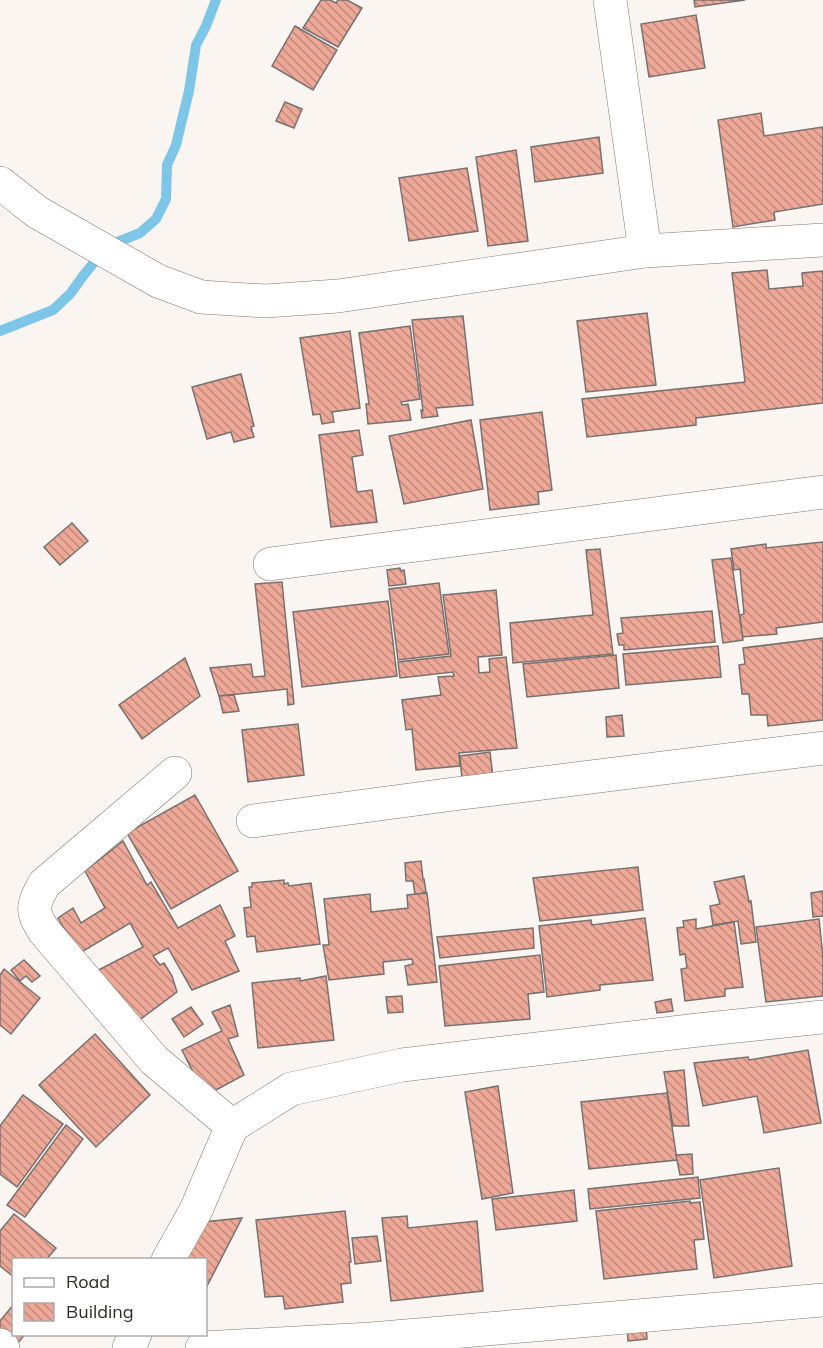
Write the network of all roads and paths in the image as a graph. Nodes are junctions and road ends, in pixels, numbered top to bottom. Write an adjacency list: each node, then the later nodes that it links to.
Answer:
1 (610, 0): 4 (street)
2 (0, 183): 4 (street)
3 (823, 240): 4 (street)
4 (645, 251)
5 (823, 492): 6 (street)
6 (270, 564)
7 (823, 748): 9 (street)
8 (175, 773): 11 (street)
9 (253, 821)
10 (823, 1017): 11 (street)
11 (232, 1126): 12 (street)
12 (169, 1258)
13 (823, 1300): 14 (street)
14 (371, 1343): 15 (street)
15 (202, 1348)

